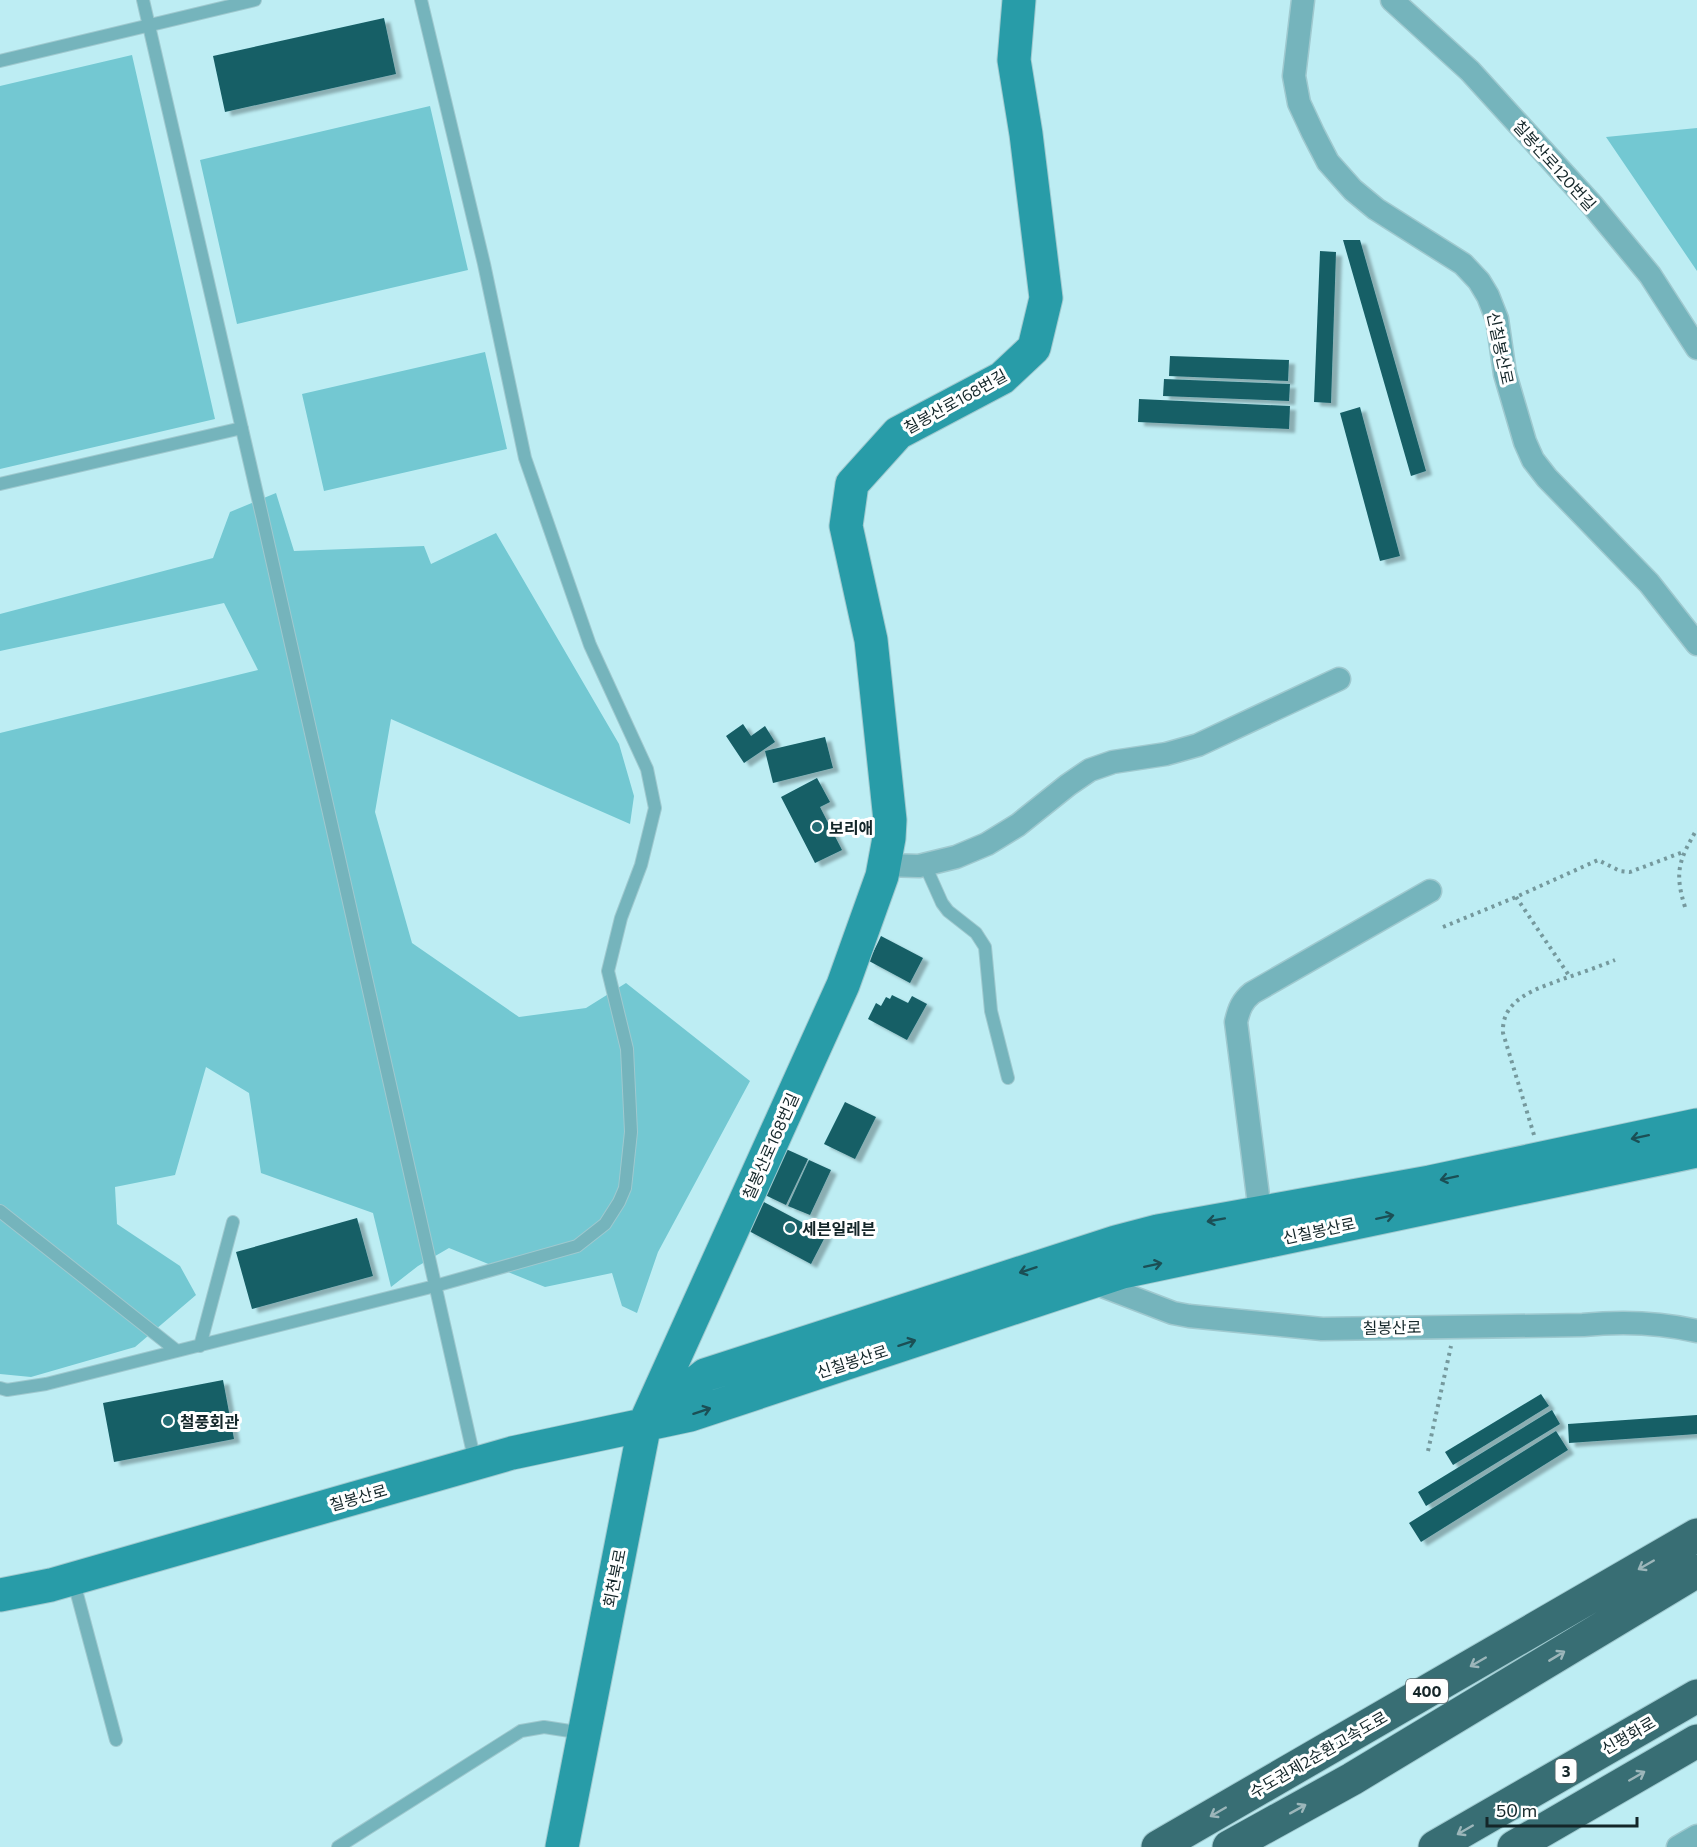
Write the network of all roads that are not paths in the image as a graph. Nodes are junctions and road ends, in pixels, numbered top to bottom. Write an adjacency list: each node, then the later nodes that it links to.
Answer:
1 (143, 0): 7 (lane)
2 (255, 0): 7 (lane)
3 (421, 0): 24 (lane)
4 (1019, 0): 15 (street, 칠봉산로168번길)
5 (1303, 0): 12 (street, 신칠봉산로)
6 (1392, 0): 9 (street, 칠봉산로120번길)
7 (149, 24): 8 (lane); 10 (lane)
8 (0, 61)
9 (1697, 348)
10 (242, 428): 11 (lane); 24 (lane)
11 (0, 484)
12 (1697, 644)
13 (1339, 679): 14 (street)
14 (925, 865): 15 (street); 17 (lane)
15 (884, 866): 29 (street, 칠봉산로168번길)
16 (1430, 891): 21 (street)
17 (1008, 1078)
18 (1697, 1125): 21 (street, 신칠봉산로, one-way to 21)
19 (1697, 1151): 23 (street, 신칠봉산로, one-way to 19)
20 (0, 1211): 27 (lane)
21 (1260, 1212): 29 (street, 신칠봉산로, one-way to 29)
22 (233, 1222): 26 (lane)
23 (1092, 1282): 25 (street, 칠봉산로); 29 (street, 신칠봉산로, one-way to 23)
24 (435, 1286): 26 (lane); 30 (lane)
25 (1697, 1330)
26 (200, 1346): 27 (lane)
27 (177, 1351): 28 (lane)
28 (0, 1388)
29 (645, 1423): 30 (street, 칠봉산로); 36 (street, 회천북로)
30 (475, 1463): 33 (street, 칠봉산로)
31 (1697, 1535): 42 (highway, 수도권제2순환고속도로 / 400, one-way to 42)
32 (1697, 1571): 43 (highway, 400, one-way to 32)
33 (73, 1579): 34 (street, 칠봉산로); 37 (lane)
34 (0, 1595)
35 (1697, 1696): 44 (highway, 신평화로 / 3, one-way to 44)
36 (584, 1734): 40 (lane); 41 (street, 회천북로)
37 (116, 1740)
38 (1697, 1741): 45 (highway, 3, one-way to 38)
39 (1697, 1836): 46 (street)
40 (338, 1847)
41 (562, 1847)
42 (1158, 1847)
43 (1229, 1847)
44 (1435, 1847)
45 (1514, 1847)
46 (1678, 1847)

